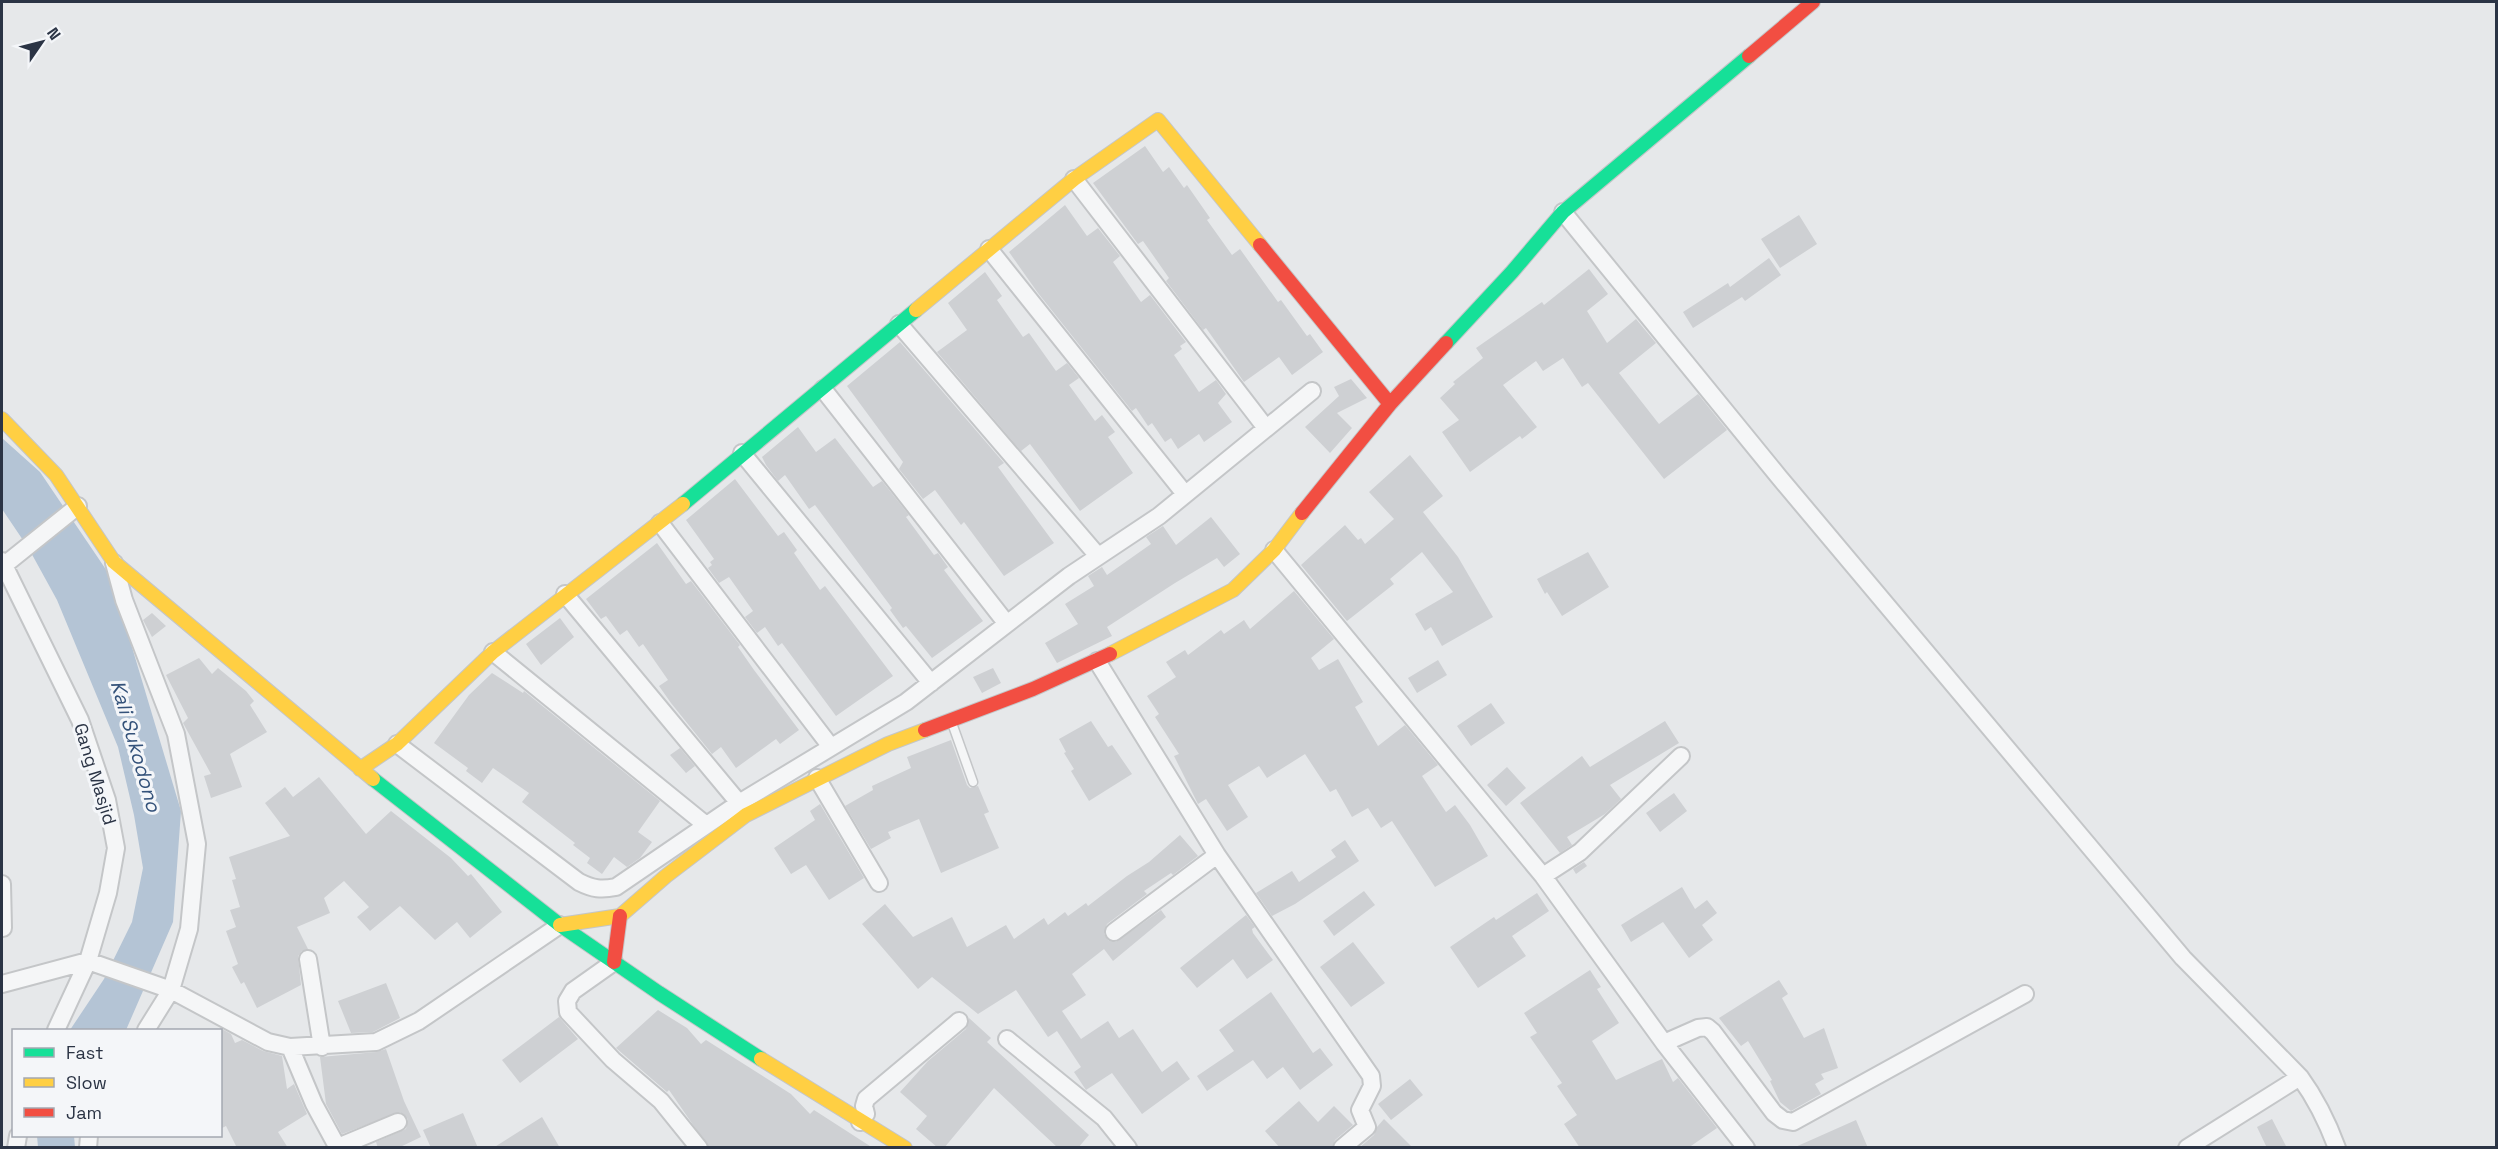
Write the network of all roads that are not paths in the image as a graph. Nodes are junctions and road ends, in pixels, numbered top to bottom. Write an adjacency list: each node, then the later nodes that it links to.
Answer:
1 (1813, 2): 3 (street)
2 (1074, 179): 4 (street); 8 (street); 10 (street)
3 (1563, 212): 8 (street); 55 (street)
4 (989, 249): 5 (street); 12 (street)
5 (899, 324): 6 (street); 16 (street)
6 (823, 389): 11 (street); 20 (street)
7 (1312, 391): 10 (street)
8 (1390, 404): 15 (street)
9 (2, 419): 13 (street)
10 (1266, 428): 12 (street)
11 (741, 453): 14 (street); 23 (street)
12 (1185, 494): 16 (street)
13 (76, 508): 17 (street); 18 (street)
14 (660, 523): 19 (street); 26 (street)
15 (1274, 550): 22 (street); 34 (street)
16 (1098, 556): 20 (street)
17 (114, 562): 28 (street); 46 (street)
18 (3, 564): 44 (street, Gang Masjid)
19 (564, 594): 21 (street); 31 (street)
20 (1007, 624): 23 (street)
21 (493, 652): 25 (street); 32 (street)
22 (1097, 661): 24 (street); 33 (street)
23 (931, 683): 26 (street)
24 (951, 720): 29 (street); 30 (lane)
25 (397, 744): 28 (street); 37 (street)
26 (831, 747): 31 (street)
27 (1681, 756): 34 (street)
28 (360, 769): 39 (street)
29 (817, 778): 35 (street); 38 (street)
30 (973, 782)
31 (739, 803): 32 (street)
32 (706, 825): 37 (street)
33 (1217, 855): 41 (street); 62 (street)
34 (1543, 876): 52 (street)
35 (879, 883)
36 (2, 884): 40 (street)
37 (616, 887): 38 (street)
38 (626, 910): 39 (street); 43 (street)
39 (560, 925): 43 (street); 54 (street)
40 (3, 928)
41 (1114, 932)
42 (308, 959): 54 (street)
43 (614, 962): 57 (street); 59 (street)
44 (96, 963): 45 (street); 46 (street); 49 (street, Gang Masjid)
45 (2, 984)
46 (166, 989): 50 (street); 53 (street)
47 (2025, 994): 52 (street)
48 (959, 1021): 57 (street)
49 (57, 1029)
50 (146, 1029)
51 (1006, 1039): 61 (street)
52 (1664, 1043): 63 (street)
53 (290, 1047): 54 (street); 58 (street)
54 (322, 1047)
55 (2300, 1077): 64 (street); 65 (street)
56 (398, 1122): 58 (street)
57 (860, 1122): 60 (street)
58 (338, 1147)
59 (699, 1148)
60 (905, 1148)
61 (1128, 1148)
62 (1342, 1148)
63 (1746, 1148)
64 (2187, 1148)
65 (2337, 1148)

